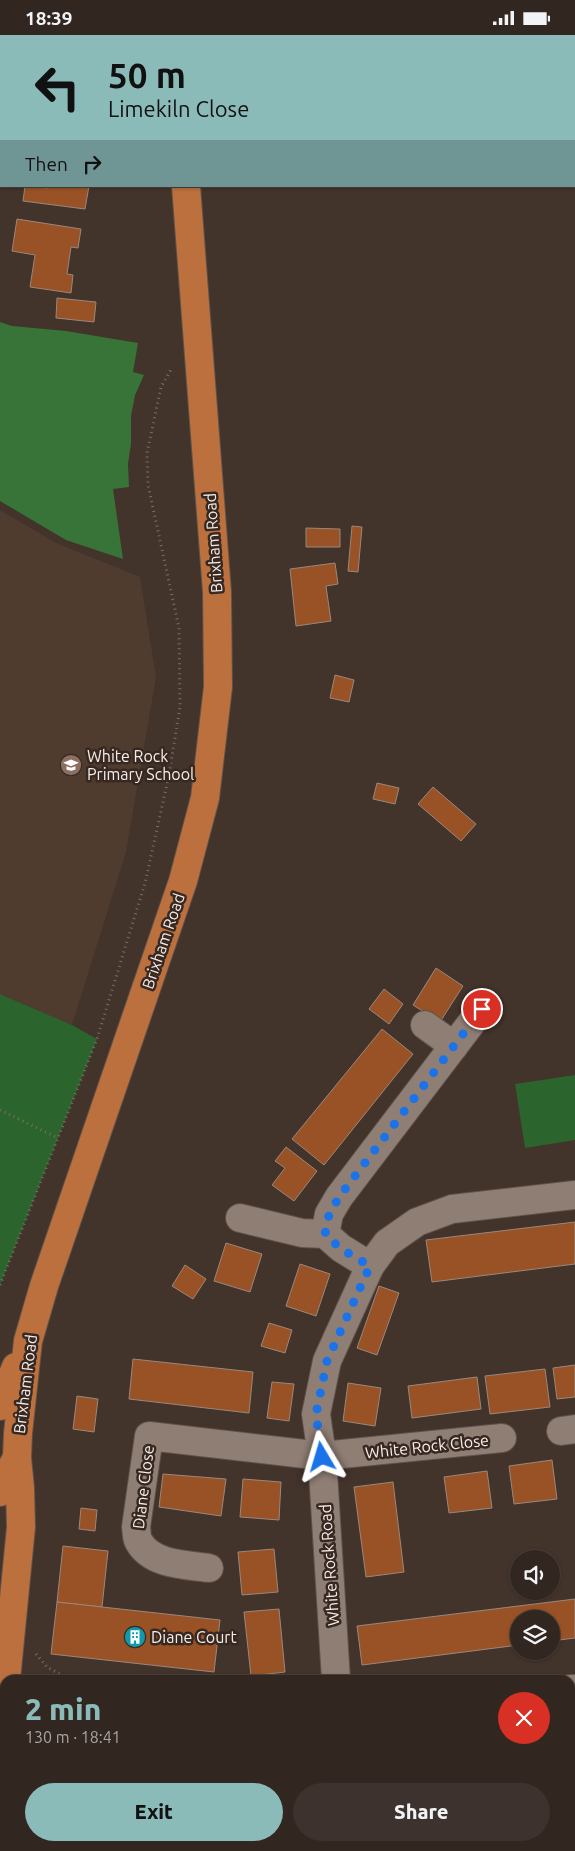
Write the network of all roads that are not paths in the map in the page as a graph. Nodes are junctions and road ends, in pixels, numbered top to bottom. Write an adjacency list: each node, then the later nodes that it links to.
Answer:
1 (186, 187): 9 (main road, Brixham Road)
2 (482, 1009): 4 (street)
3 (425, 1025): 4 (street)
4 (454, 1046): 7 (street)
5 (575, 1195): 8 (street, White Rock Road)
6 (240, 1218): 7 (street)
7 (325, 1234): 8 (street)
8 (370, 1266): 12 (street, White Rock Road)
9 (28, 1341): 10 (main road); 13 (main road, Brixham Road)
10 (0, 1406)
11 (502, 1438): 12 (street, White Rock Close)
12 (322, 1457): 15 (street, Diane Close); 17 (street, White Rock Road)
13 (17, 1458): 14 (main road); 16 (main road, Brixham Road)
14 (0, 1491)
15 (209, 1568)
16 (6, 1675)
17 (336, 1675)

